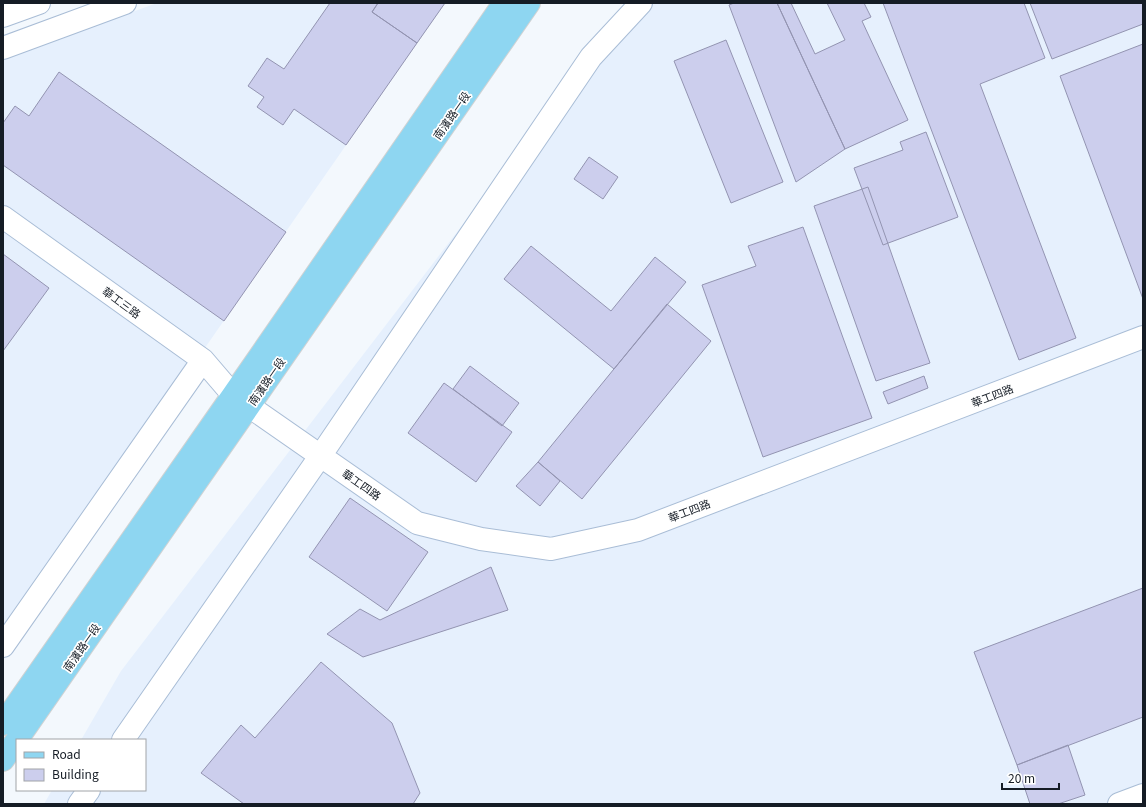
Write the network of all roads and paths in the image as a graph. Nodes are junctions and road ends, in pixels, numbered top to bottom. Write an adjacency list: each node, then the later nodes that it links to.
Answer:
1 (39, 3): 6 (street)
2 (125, 3): 7 (street)
3 (504, 3): 11 (main road, 南濱路一段)
4 (529, 3): 11 (main road, 南濱路一段)
5 (641, 3): 12 (street)
6 (3, 16)
7 (3, 48)
8 (3, 216): 10 (street, 華工三路)
9 (1143, 337): 12 (street, 華工四路)
10 (203, 360): 11 (street, 華工三路); 13 (street)
11 (242, 400): 12 (street, 華工四路); 14 (main road, 南濱路一段); 15 (main road, 南濱路一段)
12 (321, 455): 16 (street)
13 (3, 646)
14 (3, 724)
15 (17, 739)
16 (125, 739)
17 (16, 740): 18 (main road, 南濱路一段)
18 (3, 760)
19 (88, 791): 21 (street)
20 (1143, 795): 22 (street)
21 (79, 804)
22 (1119, 804)

